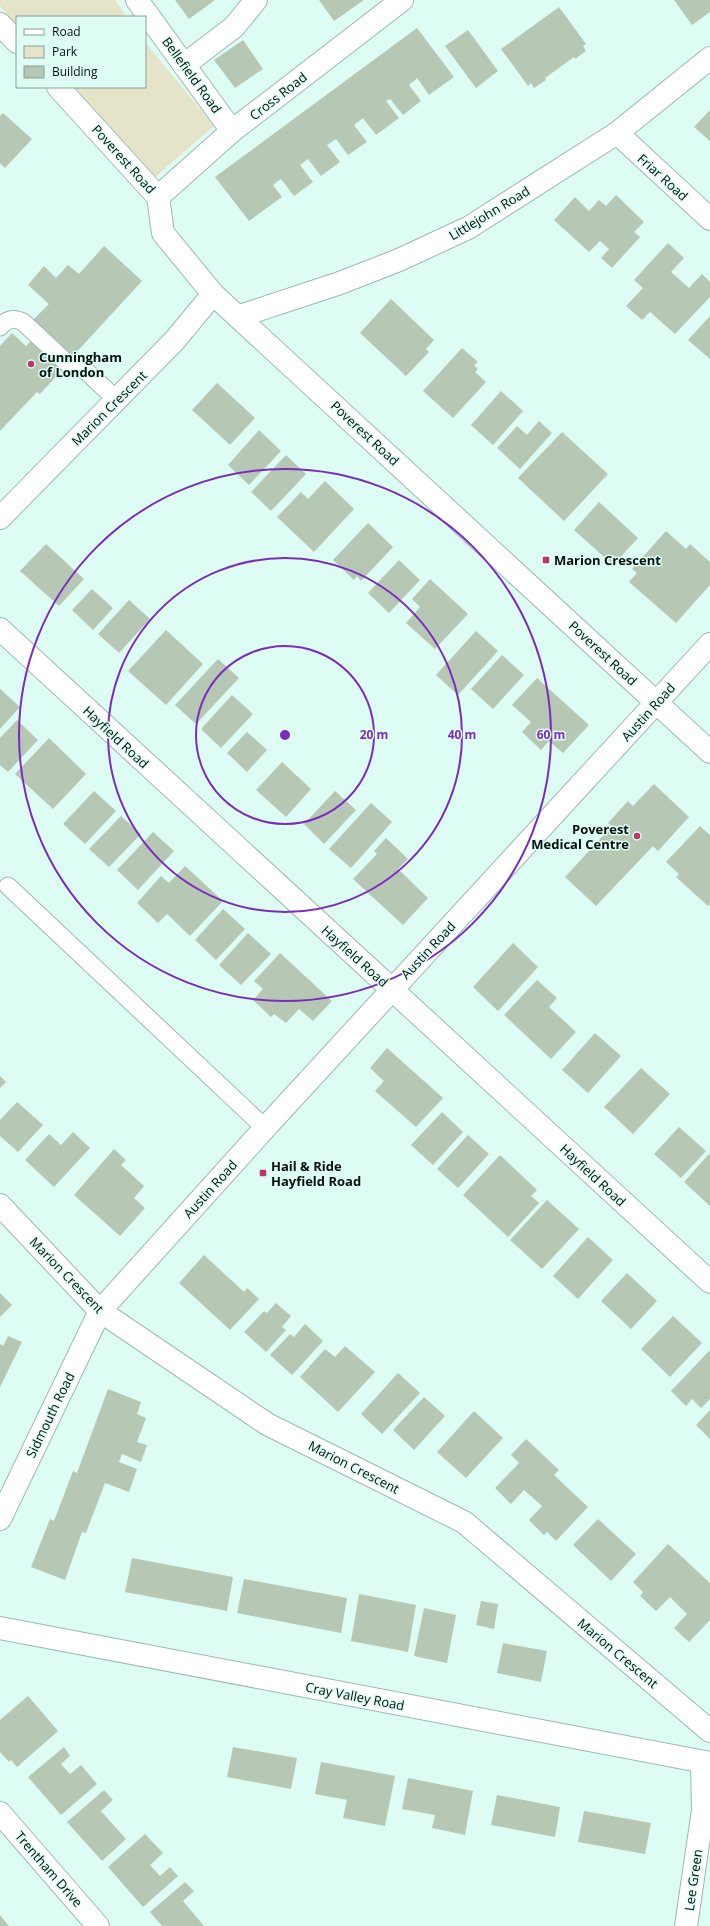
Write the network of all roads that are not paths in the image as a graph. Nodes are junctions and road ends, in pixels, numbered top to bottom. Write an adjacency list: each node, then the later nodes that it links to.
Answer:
1 (137, 0): 7 (street, Bellefield Road)
2 (256, 0): 7 (street)
3 (402, 0): 9 (street, Cross Road)
4 (0, 24): 5 (street)
5 (16, 41)
6 (710, 58): 10 (street, Littlejohn Road)
7 (184, 65): 9 (street, Bellefield Road)
8 (59, 88): 11 (street, Poverest Road)
9 (232, 132): 11 (street, Cross Road)
10 (617, 133): 12 (street, Friar Road); 14 (street, Littlejohn Road)
11 (158, 197): 13 (street, Poverest Road)
12 (710, 219)
13 (214, 294): 14 (street, Poverest Road); 16 (street, Marion Crescent)
14 (240, 316): 20 (street, Poverest Road)
15 (0, 327): 16 (lane)
16 (117, 400): 17 (street, Marion Crescent)
17 (0, 518)
18 (0, 629): 23 (street, Hayfield Road)
19 (710, 644): 20 (street, Austin Road)
20 (657, 703): 21 (street, Poverest Road); 23 (street, Austin Road)
21 (710, 752)
22 (8, 886): 24 (lane)
23 (391, 990): 24 (street, Austin Road); 26 (street, Hayfield Road)
24 (265, 1128): 27 (street, Austin Road)
25 (0, 1205): 27 (street, Marion Crescent)
26 (710, 1282)
27 (100, 1311): 28 (street, Sidmouth Road); 30 (street, Marion Crescent)
28 (0, 1519)
29 (0, 1628): 31 (street, Cray Valley Road)
30 (710, 1731)
31 (706, 1763): 34 (street, Lee Green)
32 (0, 1813): 33 (street, Trentham Drive)
33 (98, 1926)
34 (686, 1926)

